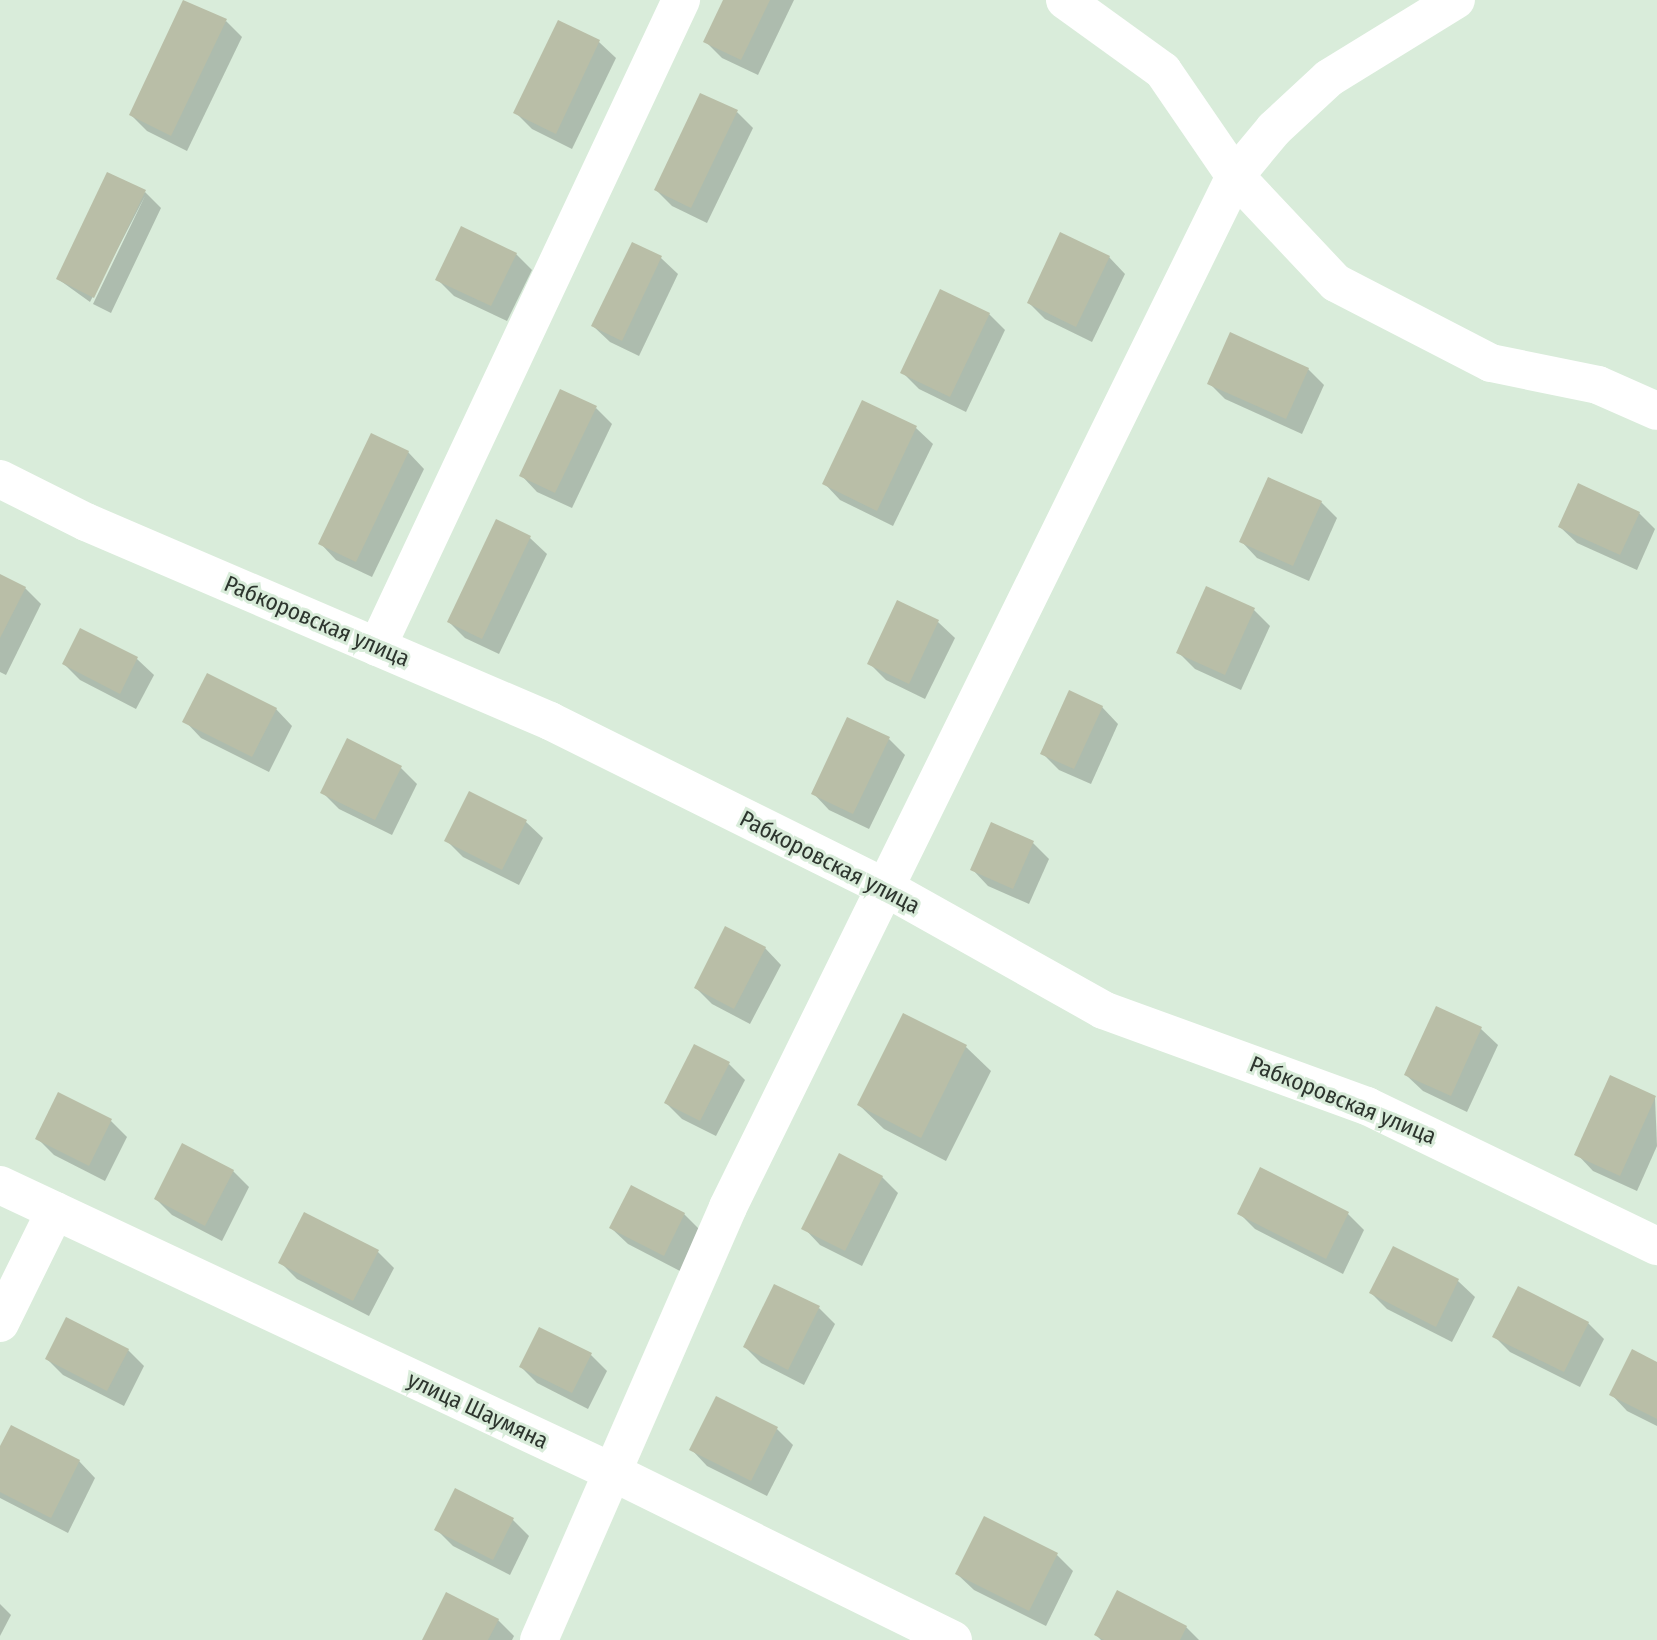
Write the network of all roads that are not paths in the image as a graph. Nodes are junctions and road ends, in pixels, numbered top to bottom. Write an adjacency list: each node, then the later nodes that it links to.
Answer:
1 (681, 0): 7 (street)
2 (1065, 0): 4 (street)
3 (1456, 0): 4 (street)
4 (1235, 176): 5 (street); 8 (street)
5 (1657, 411)
6 (0, 479): 7 (street, Рабкоровская улица)
7 (377, 647): 8 (street, Рабкоровская улица)
8 (886, 888): 11 (street, Рабкоровская улица); 13 (street)
9 (0, 1185): 10 (street, улица Шаумяна)
10 (55, 1211): 12 (street); 13 (street, улица Шаумяна)
11 (1657, 1246)
12 (0, 1323)
13 (612, 1472): 14 (street); 15 (street, улица Шаумяна)
14 (539, 1640)
15 (953, 1640)

